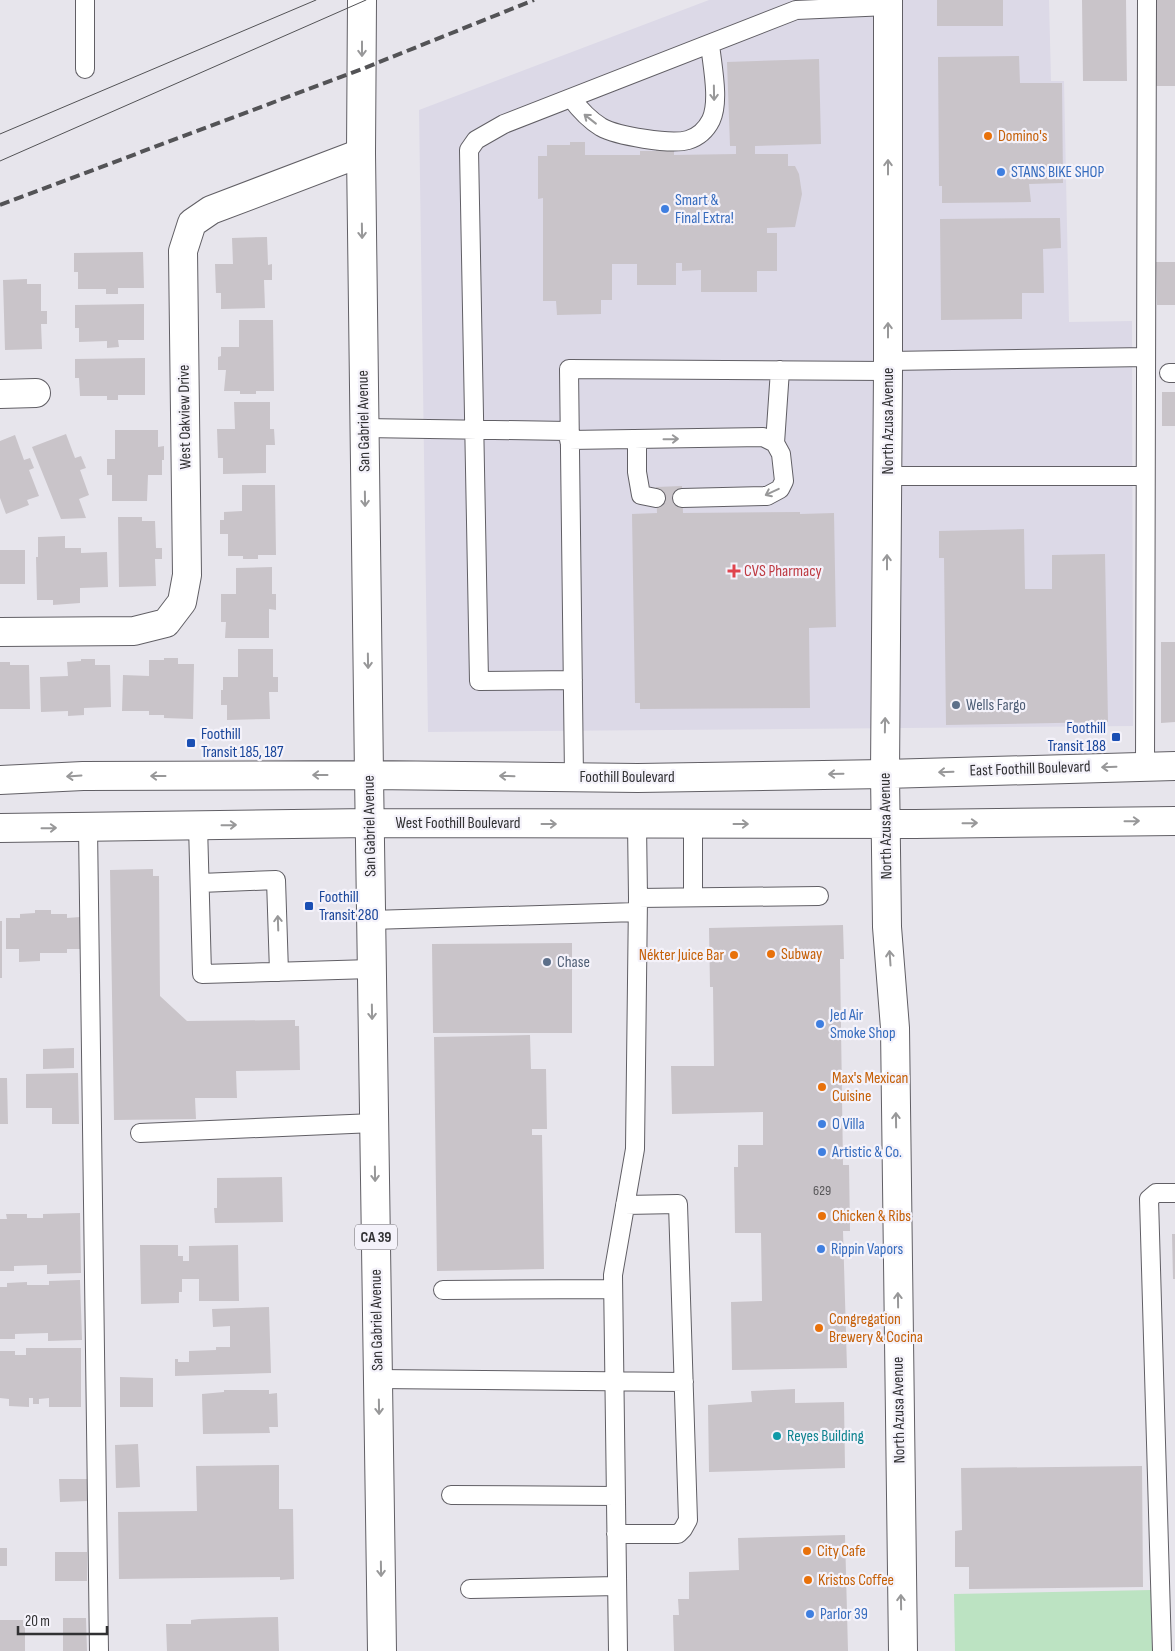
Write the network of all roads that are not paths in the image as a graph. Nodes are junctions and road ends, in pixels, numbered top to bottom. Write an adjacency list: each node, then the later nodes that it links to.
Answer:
1 (85, 0): 6 (lane)
2 (362, 0): 8 (main road, San Gabriel Avenue / CA 39, one-way to 8)
3 (1147, 0): 9 (lane)
4 (888, 3): 5 (lane); 10 (main road, North Azusa Avenue, one-way to 4)
5 (710, 44): 7 (lane); 7 (lane, one-way to 7)
6 (85, 69)
7 (571, 98): 15 (lane)
8 (361, 153): 14 (main road, San Gabriel Avenue / CA 39, one-way to 14); 23 (main road, West Oakview Drive)
9 (1146, 356): 10 (lane); 20 (lane)
10 (888, 366): 11 (lane); 19 (main road, North Azusa Avenue)
11 (780, 370): 16 (lane); 18 (lane)
12 (36, 393): 13 (main road)
13 (0, 394)
14 (364, 428): 15 (lane); 28 (main road, San Gabriel Avenue / CA 39, one-way to 28)
15 (475, 429): 16 (lane); 24 (lane)
16 (569, 435): 17 (lane); 24 (lane)
17 (637, 439): 18 (lane, one-way to 18); 21 (lane)
18 (775, 443): 22 (lane, one-way to 22)
19 (887, 476): 20 (lane); 27 (main road, North Azusa Avenue, one-way to 19)
20 (1145, 476): 25 (lane)
21 (656, 498)
22 (682, 498)
23 (0, 632)
24 (573, 680): 29 (lane)
25 (1145, 766): 26 (main road, East Foothill Boulevard); 27 (main road, East Foothill Boulevard, one-way to 27)
26 (1175, 766)
27 (885, 774): 29 (main road, Foothill Boulevard, one-way to 29); 35 (main road, North Azusa Avenue)
28 (369, 775): 29 (main road, Foothill Boulevard, one-way to 28); 30 (main road, one-way to 30); 32 (main road, San Gabriel Avenue / CA 39)
29 (574, 777)
30 (0, 780)
31 (1175, 821): 35 (main road, one-way to 31)
32 (370, 823): 33 (main road, West Foothill Boulevard, one-way to 33); 36 (main road, West Foothill Boulevard, one-way to 32); 43 (main road, San Gabriel Avenue / CA 39)
33 (637, 824): 34 (main road, West Foothill Boulevard); 42 (lane)
34 (693, 824): 35 (main road, West Foothill Boulevard, one-way to 35); 41 (lane)
35 (886, 824): 63 (main road, North Azusa Avenue, one-way to 35)
36 (198, 826): 37 (main road, West Foothill Boulevard); 39 (lane)
37 (88, 827): 38 (main road, West Foothill Boulevard, one-way to 37); 60 (lane)
38 (0, 828)
39 (200, 883): 45 (lane); 45 (lane, one-way to 39)
40 (820, 896): 41 (lane)
41 (693, 898): 42 (lane)
42 (637, 905): 43 (lane); 49 (lane)
43 (371, 920): 44 (main road, San Gabriel Avenue / CA 39)
44 (371, 969): 45 (lane); 46 (main road, San Gabriel Avenue / CA 39, one-way to 46)
45 (279, 972)
46 (374, 1123): 47 (lane); 52 (main road, San Gabriel Avenue / CA 39, one-way to 52)
47 (140, 1133)
48 (1175, 1192): 64 (lane)
49 (625, 1205): 50 (lane); 54 (lane)
50 (613, 1289): 51 (lane); 53 (lane)
51 (443, 1290)
52 (378, 1379): 53 (lane); 61 (main road, San Gabriel Avenue / CA 39, one-way to 61)
53 (614, 1382): 54 (lane); 56 (lane)
54 (684, 1382): 57 (lane)
55 (451, 1495): 56 (lane)
56 (616, 1496): 57 (lane)
57 (616, 1534): 58 (lane)
58 (617, 1586): 59 (lane); 62 (lane)
59 (470, 1589)
60 (99, 1651)
61 (382, 1651)
62 (618, 1651)
63 (903, 1651)
64 (1162, 1651)

